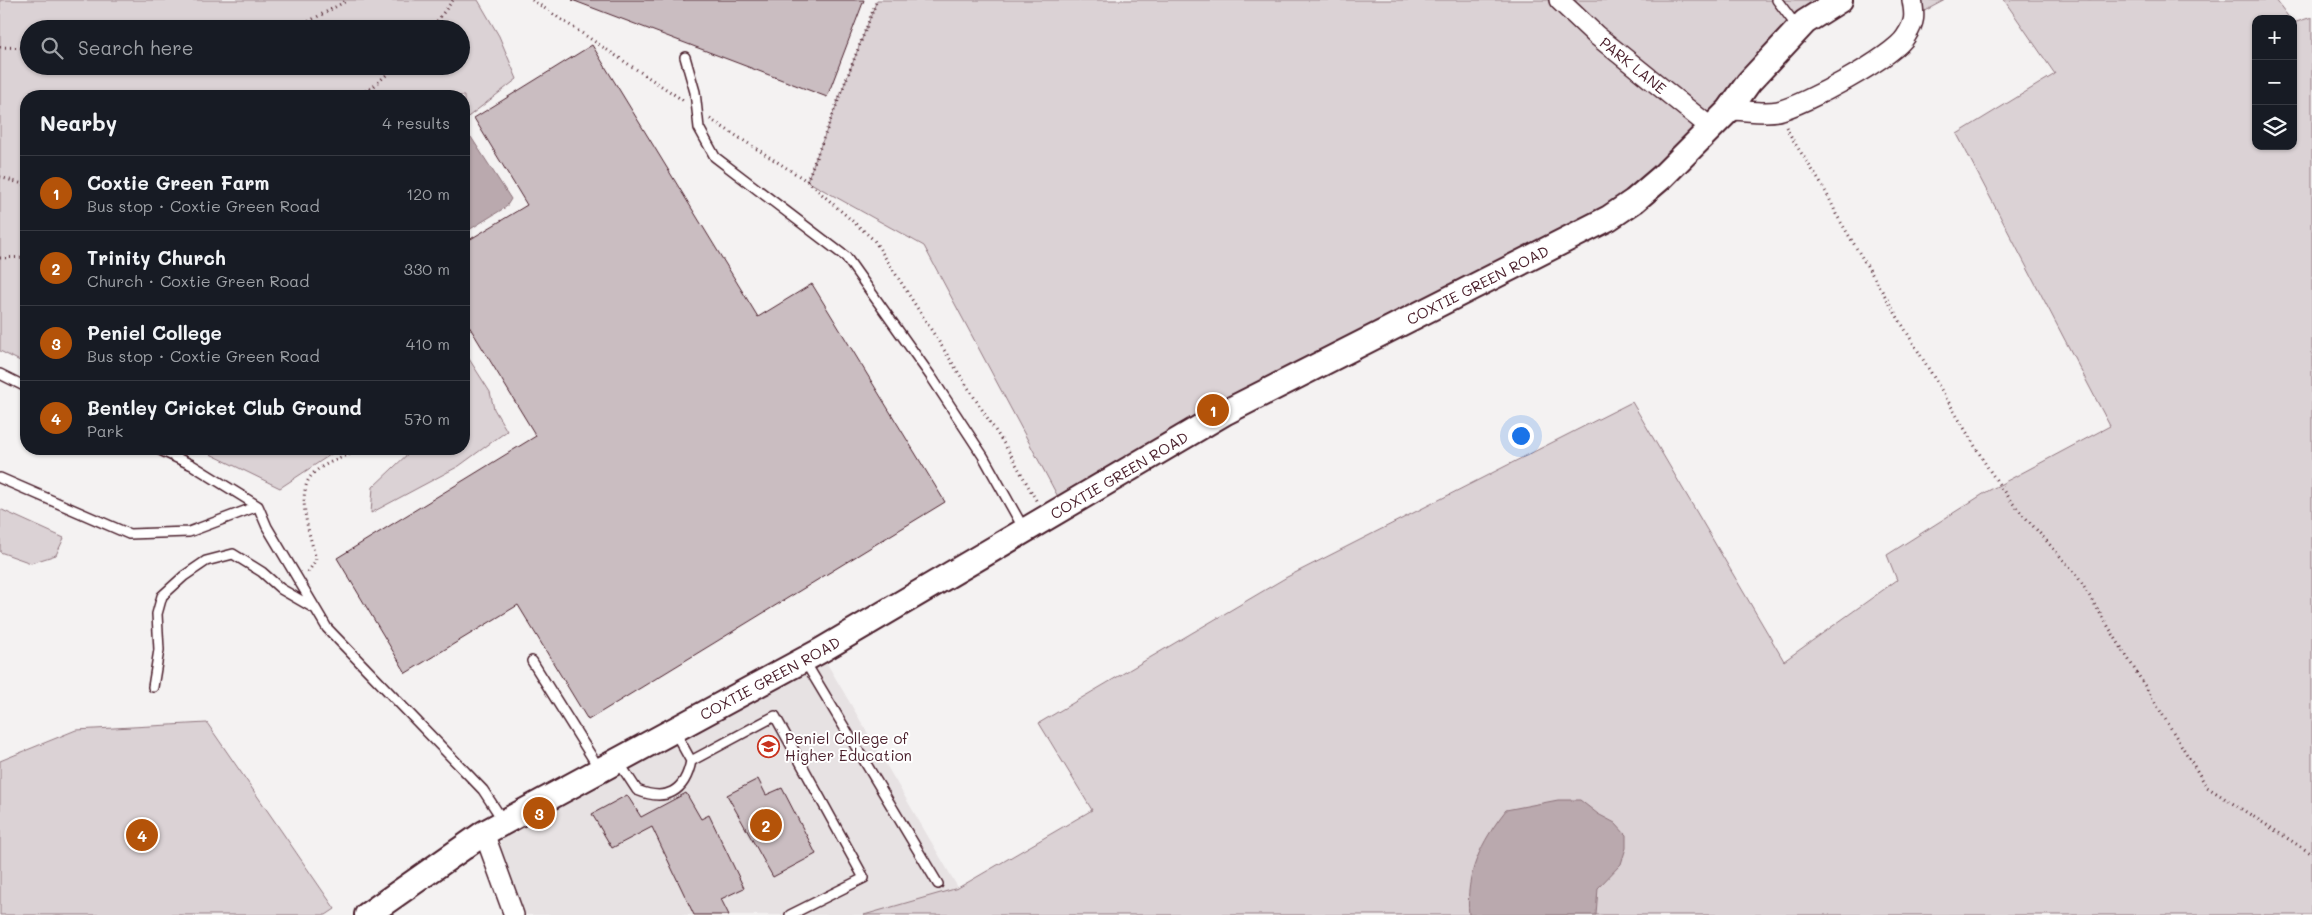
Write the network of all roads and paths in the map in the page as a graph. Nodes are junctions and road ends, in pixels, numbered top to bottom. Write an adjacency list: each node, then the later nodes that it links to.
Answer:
1 (348, 0): 8 (path)
2 (453, 0): 9 (path)
3 (877, 0): 20 (path)
4 (1559, 0): 18 (street, PARK LANE)
5 (1777, 0): 10 (lane)
6 (1840, 0): 10 (street, COXTIE GREEN ROAD)
7 (1912, 0): 17 (street)
8 (311, 20)
9 (439, 20)
10 (1798, 28): 16 (street, COXTIE GREEN ROAD)
11 (0, 47): 12 (path)
12 (20, 48)
13 (685, 57): 30 (lane)
14 (386, 75): 15 (path)
15 (367, 90)
16 (1728, 110): 17 (street); 18 (street, COXTIE GREEN ROAD)
17 (1778, 111): 40 (path)
18 (1710, 127): 30 (street, COXTIE GREEN ROAD)
19 (0, 177): 21 (path)
20 (807, 181)
21 (20, 183)
22 (20, 257): 23 (path)
23 (0, 258)
24 (0, 374): 25 (lane)
25 (20, 384)
26 (171, 455): 29 (lane)
27 (349, 455): 31 (path)
28 (0, 478): 29 (lane)
29 (258, 506): 31 (lane)
30 (1025, 531): 33 (street, COXTIE GREEN ROAD)
31 (300, 582): 32 (lane)
32 (316, 609): 35 (lane); 39 (lane)
33 (804, 659): 36 (street, COXTIE GREEN ROAD); 41 (lane)
34 (532, 661): 38 (lane)
35 (153, 687)
36 (674, 730): 37 (lane); 38 (street, COXTIE GREEN ROAD)
37 (691, 761): 38 (lane); 44 (lane)
38 (609, 765): 39 (street, COXTIE GREEN ROAD)
39 (494, 828): 42 (street, COXTIE GREEN ROAD); 43 (street)
40 (2312, 854)
41 (938, 884)
42 (367, 915)
43 (514, 915)
44 (790, 915)

